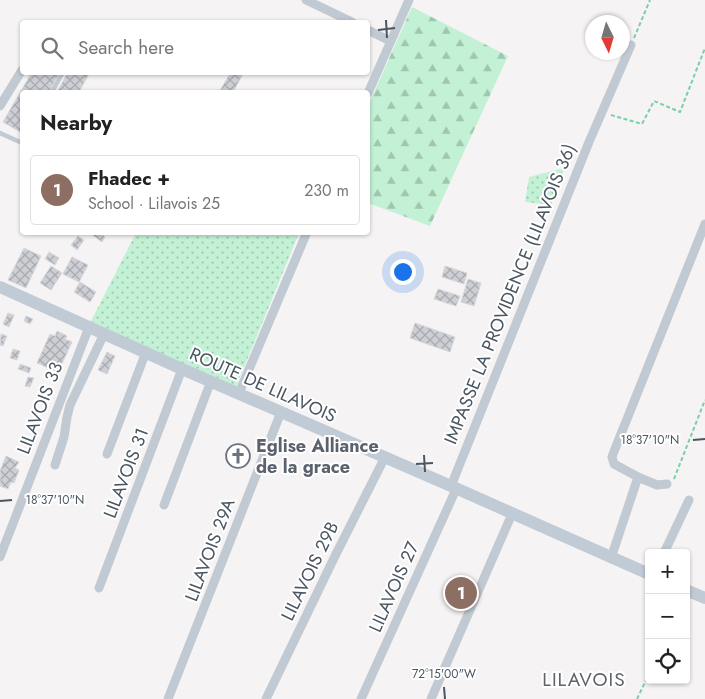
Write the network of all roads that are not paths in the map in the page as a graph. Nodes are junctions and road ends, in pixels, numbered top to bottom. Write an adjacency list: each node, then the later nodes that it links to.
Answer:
1 (306, 0): 3 (street)
2 (409, 0): 5 (street)
3 (348, 20)
4 (370, 31): 5 (street)
5 (390, 41): 10 (street)
6 (631, 45): 29 (street, IMPASSE LA PROVIDENCE (LILAVOIS 36))
7 (20, 73): 11 (street)
8 (61, 75): 9 (lane)
9 (53, 90)
10 (369, 90)
11 (0, 106)
12 (0, 133): 13 (lane)
13 (20, 142)
14 (705, 224): 27 (street)
15 (306, 235): 22 (street)
16 (0, 287): 17 (main road, ROUTE DE LILAVOIS)
17 (89, 327): 18 (main road, ROUTE DE LILAVOIS); 34 (street, LILAVOIS 33)
18 (104, 334): 19 (main road, ROUTE DE LILAVOIS); 26 (street)
19 (146, 352): 20 (main road, ROUTE DE LILAVOIS); 24 (street)
20 (182, 369): 21 (main road, ROUTE DE LILAVOIS); 37 (street, LILAVOIS 31)
21 (211, 381): 22 (main road, ROUTE DE LILAVOIS); 31 (street)
22 (239, 393): 23 (main road, ROUTE DE LILAVOIS)
23 (281, 412): 25 (main road, ROUTE DE LILAVOIS); 40 (street, LILAVOIS 29A)
24 (106, 454)
25 (385, 457): 29 (main road, ROUTE DE LILAVOIS); 41 (street, LILAVOIS 29B)
26 (55, 466)
27 (638, 477): 28 (street); 35 (street)
28 (667, 484)
29 (453, 487): 32 (main road, ROUTE DE LILAVOIS); 42 (street, LILAVOIS 27)
30 (689, 500): 33 (street)
31 (164, 505)
32 (512, 514): 35 (main road, ROUTE DE LILAVOIS); 43 (street)
33 (666, 549)
34 (0, 557)
35 (611, 558): 36 (main road, ROUTE DE LILAVOIS)
36 (645, 572)
37 (99, 588)
38 (690, 592): 39 (main road)
39 (705, 598)
40 (168, 699)
41 (266, 699)
42 (362, 699)
43 (432, 699)

